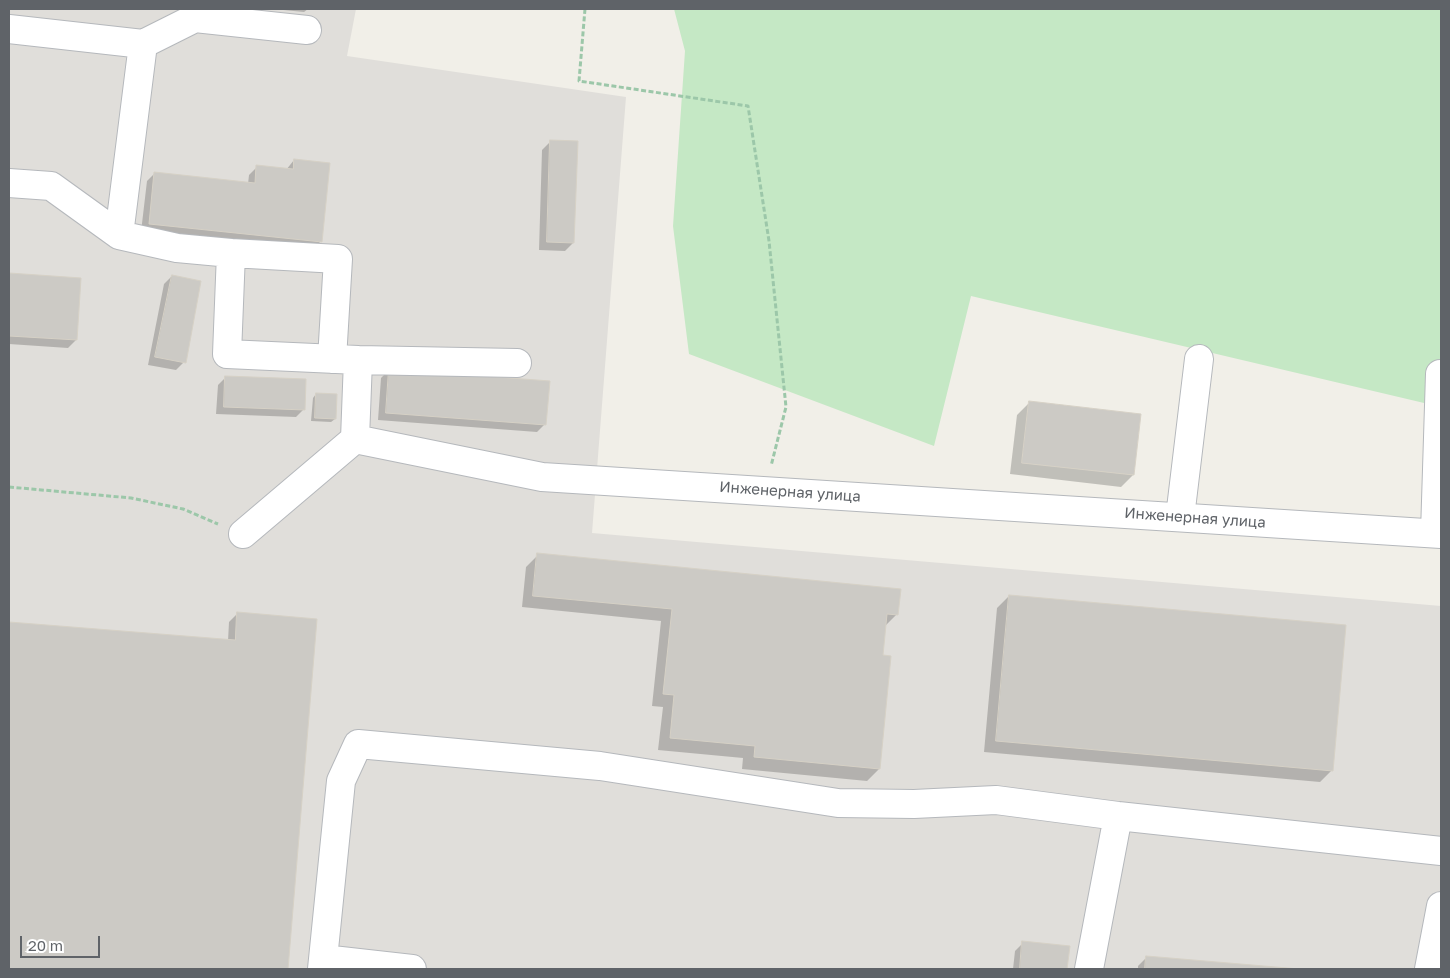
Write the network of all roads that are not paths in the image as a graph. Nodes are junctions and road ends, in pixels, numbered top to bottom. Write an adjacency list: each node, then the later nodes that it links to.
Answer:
1 (9, 29): 3 (street)
2 (306, 30): 3 (street)
3 (143, 44): 5 (street)
4 (9, 183): 5 (street)
5 (119, 235): 6 (street)
6 (231, 253): 7 (street); 7 (street)
7 (345, 359): 9 (street); 11 (street)
8 (1199, 359): 12 (street)
9 (517, 362)
10 (1440, 374): 13 (street)
11 (355, 439): 12 (street, Инженерная улица); 14 (street)
12 (1180, 517): 13 (street, Инженерная улица)
13 (1438, 533)
14 (243, 534)
15 (1118, 816): 16 (street); 18 (street); 20 (street)
16 (1441, 851)
17 (1441, 906): 21 (street)
18 (323, 964): 19 (street)
19 (412, 969)
20 (1089, 969)
21 (1429, 969)

